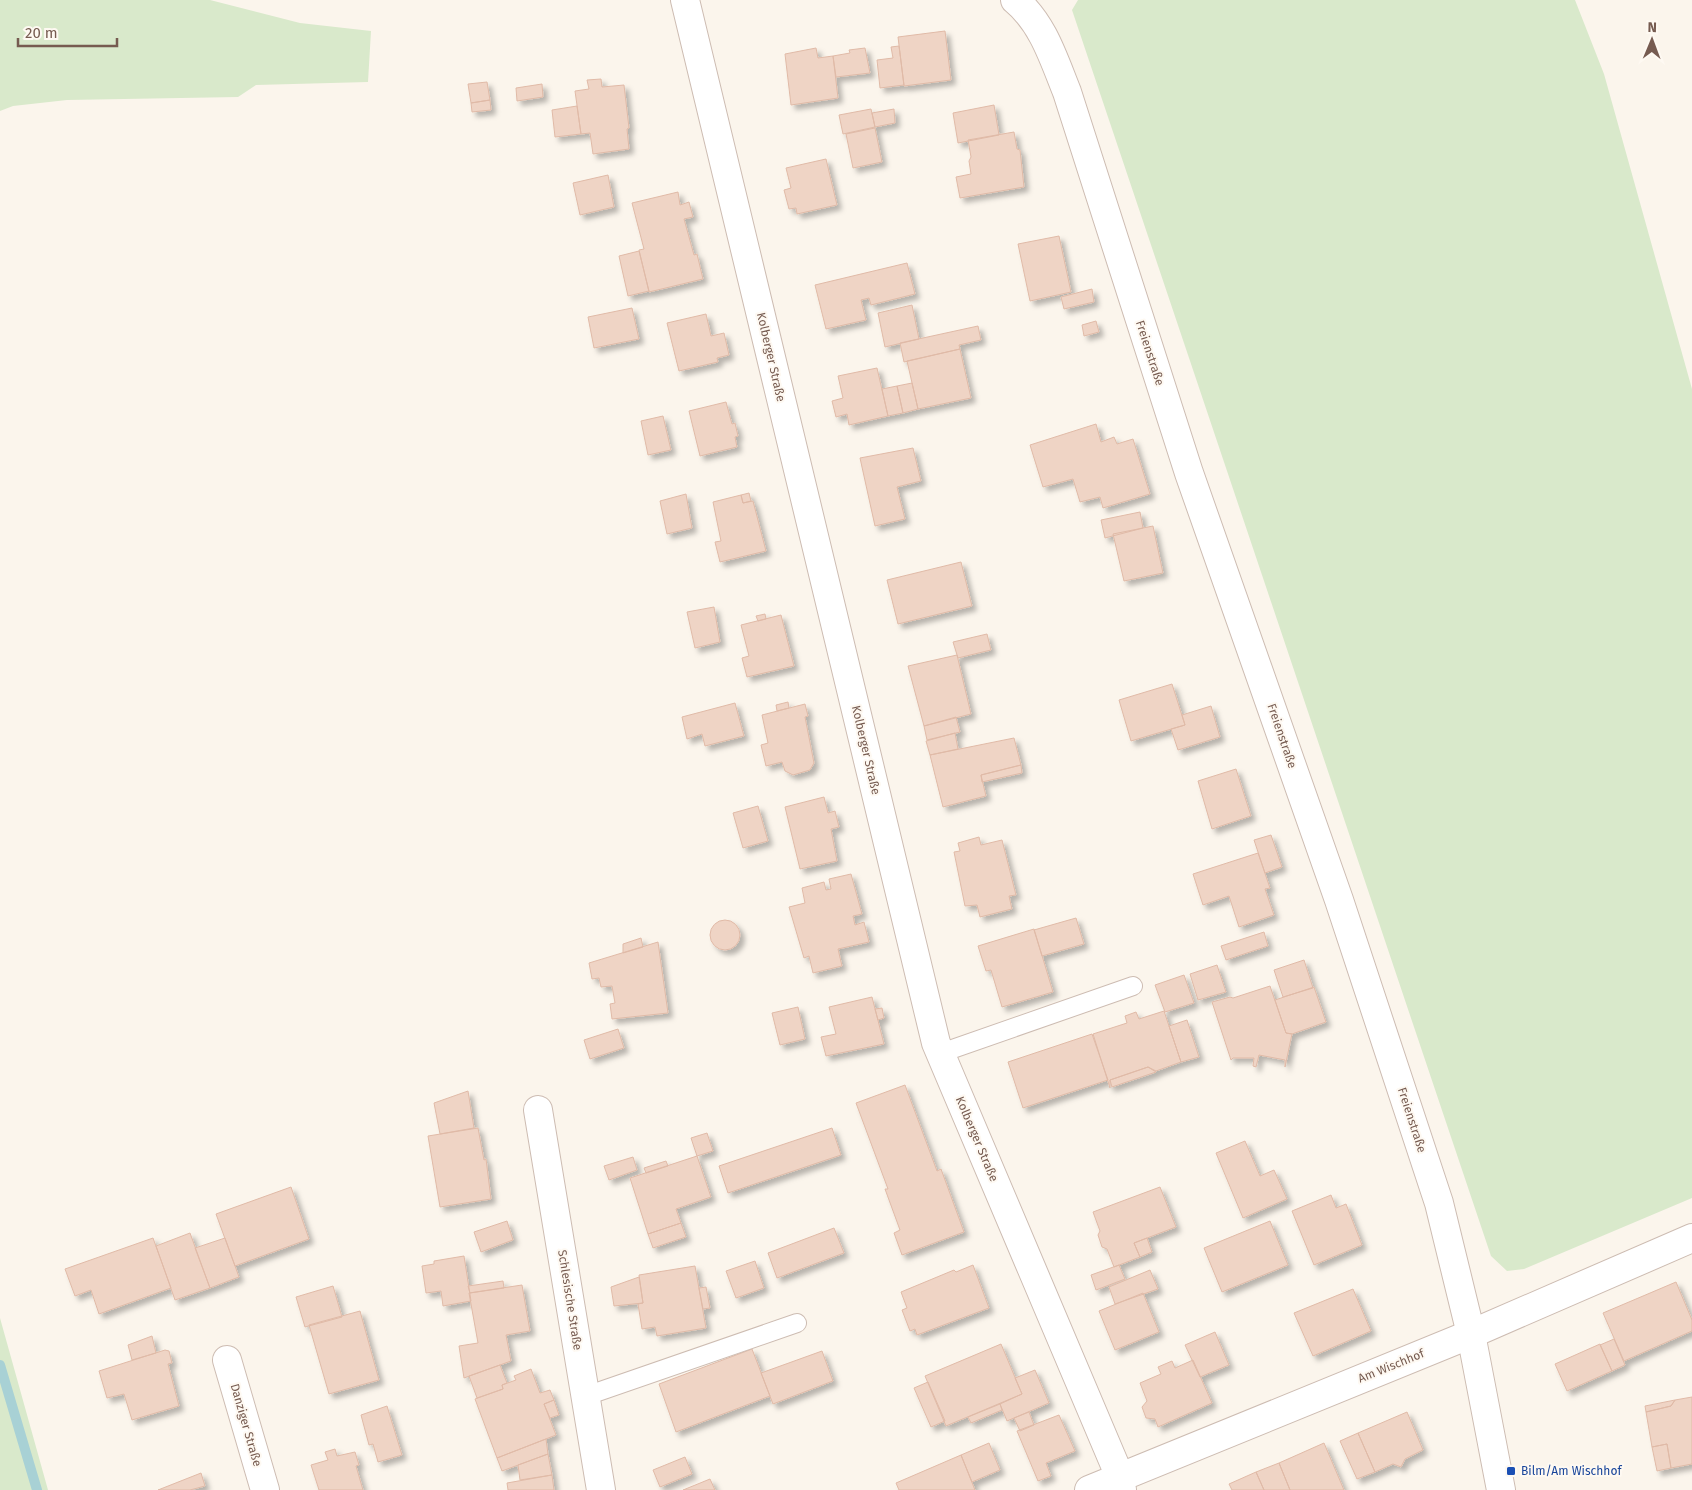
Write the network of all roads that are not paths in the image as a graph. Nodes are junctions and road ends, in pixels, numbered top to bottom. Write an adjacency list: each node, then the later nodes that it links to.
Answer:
1 (685, 0): 4 (street, Kolberger Straße)
2 (1015, 0): 8 (street, Freienstraße)
3 (1133, 986): 4 (lane)
4 (940, 1053): 11 (street, Kolberger Straße)
5 (538, 1110): 10 (street, Schlesische Straße)
6 (1692, 1238): 8 (street, Am Wischhof)
7 (797, 1323): 10 (lane)
8 (1470, 1334): 11 (street, Am Wischhof); 15 (street, Freienstraße)
9 (227, 1360): 12 (street, Danziger Straße)
10 (586, 1396): 13 (street, Schlesische Straße)
11 (1121, 1483): 14 (street, Am Wischhof)
12 (265, 1490)
13 (601, 1490)
14 (1089, 1490)
15 (1501, 1490)

